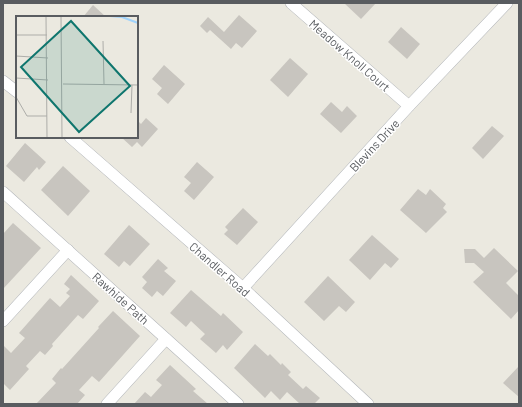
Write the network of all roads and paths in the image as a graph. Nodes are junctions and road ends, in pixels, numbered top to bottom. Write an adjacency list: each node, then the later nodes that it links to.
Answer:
1 (290, 3): 5 (street, Meadow Knoll Court)
2 (507, 3): 5 (street, Blevins Drive)
3 (3, 81): 4 (street)
4 (16, 91)
5 (409, 106): 9 (street, Blevins Drive)
6 (71, 138): 9 (street, Chandler Road)
7 (3, 192): 8 (street, Rawhide Path)
8 (68, 250): 10 (street); 11 (street, Rawhide Path)
9 (243, 288): 14 (street, Chandler Road)
10 (3, 321)
11 (166, 339): 12 (street); 13 (street, Rawhide Path)
12 (107, 404)
13 (238, 404)
14 (368, 404)

